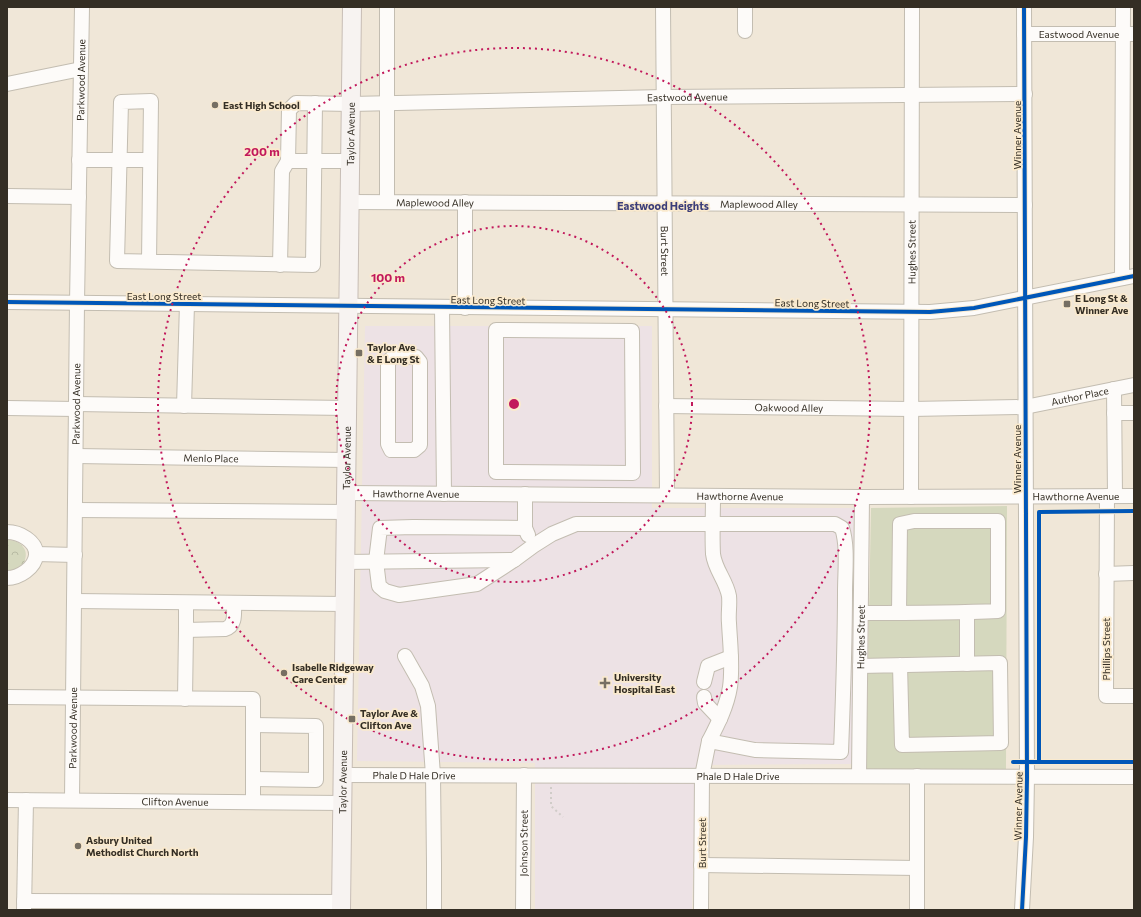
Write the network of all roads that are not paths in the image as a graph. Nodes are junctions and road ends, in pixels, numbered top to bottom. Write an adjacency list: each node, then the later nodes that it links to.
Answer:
1 (82, 7): 12 (street, Parkwood Avenue)
2 (352, 7): 19 (main road, Taylor Avenue)
3 (387, 7): 18 (street)
4 (663, 7): 16 (street, Burt Street)
5 (745, 7): 9 (street)
6 (912, 7): 15 (street, Hughes Street)
7 (1024, 7): 10 (street, Winner Avenue)
8 (1123, 7): 11 (street)
9 (745, 31)
10 (1024, 34): 11 (street, Eastwood Avenue); 14 (street, Winner Avenue)
11 (1128, 34): 20 (street)
12 (81, 69): 13 (street); 21 (street, Parkwood Avenue)
13 (7, 84)
14 (1025, 94): 15 (street, Eastwood Avenue); 34 (street, Winner Avenue)
15 (912, 95): 16 (street, Eastwood Avenue); 33 (street, Hughes Street)
16 (664, 97): 18 (street, Eastwood Avenue); 32 (street, Burt Street)
17 (315, 103): 19 (street, Eastwood Avenue); 24 (street, Eastwood Avenue); 25 (street)
18 (387, 103): 19 (street, Eastwood Avenue); 30 (street)
19 (351, 104): 26 (main road, Taylor Avenue)
20 (1128, 151): 37 (street)
21 (79, 160): 22 (street); 28 (street, Parkwood Avenue)
22 (119, 160): 23 (street); 23 (street); 35 (street)
23 (150, 160): 35 (street)
24 (288, 161): 25 (street); 36 (street, Eastwood Avenue)
25 (315, 161): 26 (street); 36 (street)
26 (350, 161): 29 (main road, Taylor Avenue)
27 (7, 196): 28 (street)
28 (79, 197): 40 (street, Parkwood Avenue)
29 (349, 202): 30 (street, Maplewood Alley); 42 (main road, Taylor Avenue)
30 (387, 202): 31 (street, Maplewood Alley)
31 (465, 202): 32 (street, Maplewood Alley); 44 (street)
32 (665, 203): 33 (street, Maplewood Alley); 45 (street, Burt Street)
33 (912, 204): 34 (street, Maplewood Alley); 46 (street, Hughes Street)
34 (1025, 205): 38 (street, Winner Avenue)
35 (149, 262): 36 (street)
36 (280, 264)
37 (1128, 277): 38 (street, East Long Street)
38 (1026, 298): 46 (street, East Long Street); 54 (street, Winner Avenue)
39 (7, 302): 40 (street, East Long Street)
40 (77, 303): 41 (street, East Long Street); 53 (street, Parkwood Avenue)
41 (186, 304): 42 (street, East Long Street); 51 (street)
42 (348, 305): 43 (street, East Long Street); 56 (main road, Taylor Avenue)
43 (442, 308): 44 (street, East Long Street); 63 (street)
44 (465, 308): 45 (street, East Long Street)
45 (666, 310): 46 (street, East Long Street); 52 (street, Burt Street)
46 (911, 313): 57 (street, Hughes Street)
47 (1134, 385): 48 (street, Author Place)
48 (1114, 389): 54 (street, Author Place); 58 (street, Phillips Street)
49 (632, 402): 49 (street)
50 (421, 404): 50 (street)
51 (184, 406): 53 (street); 56 (street)
52 (666, 406): 57 (street, Oakwood Alley); 65 (street, Burt Street)
53 (76, 407): 55 (street); 60 (street, Parkwood Avenue)
54 (1025, 407): 57 (street, Author Place); 68 (street, Winner Avenue)
55 (7, 408)
56 (347, 408): 61 (main road, Taylor Avenue)
57 (911, 409): 67 (street, Hughes Street)
58 (1114, 413): 59 (street); 69 (street, Phillips Street)
59 (1134, 413)
60 (76, 456): 61 (street, Menlo Place); 72 (street, Parkwood Avenue)
61 (347, 460): 62 (main road, Taylor Avenue)
62 (346, 493): 63 (street, Hawthorne Avenue); 73 (main road, Taylor Avenue)
63 (444, 494): 64 (street, Hawthorne Avenue)
64 (525, 494): 65 (street, Hawthorne Avenue); 75 (street)
65 (667, 496): 66 (street, Hawthorne Avenue)
66 (713, 496): 71 (street, Hawthorne Avenue); 74 (street, Burt Street)
67 (911, 496): 68 (street, Hawthorne Avenue); 71 (street, Hawthorne Avenue)
68 (1025, 496): 69 (street, Hawthorne Avenue); 114 (street, Winner Avenue)
69 (1111, 496): 70 (street, Hawthorne Avenue); 84 (street, Phillips Street)
70 (1134, 496)
71 (862, 497): 91 (street, Hughes Street)
72 (76, 510): 73 (street); 79 (street, Parkwood Avenue)
73 (346, 512): 82 (main road, Taylor Avenue)
74 (713, 524): 77 (street); 95 (street, Burt Street); 107 (street)
75 (525, 528): 77 (street); 81 (street)
76 (7, 532): 78 (street)
77 (533, 546): 80 (street)
78 (36, 554): 79 (street); 85 (street)
79 (75, 555): 86 (street, Parkwood Avenue)
80 (514, 560): 81 (street); 81 (street)
81 (376, 561): 82 (street)
82 (345, 562): 89 (main road, Taylor Avenue)
83 (1134, 573): 84 (street)
84 (1106, 574): 100 (street, Phillips Street)
85 (7, 578)
86 (75, 601): 87 (street); 103 (street, Parkwood Avenue)
87 (186, 603): 88 (street); 93 (street)
88 (234, 603): 89 (street); 93 (street)
89 (345, 604): 108 (main road, Taylor Avenue)
90 (967, 612): 92 (street); 92 (street); 96 (street)
91 (861, 613): 92 (street); 98 (street, Hughes Street)
92 (900, 613)
93 (186, 630): 104 (street)
94 (405, 656): 109 (street)
95 (731, 657): 99 (street); 105 (street, Burt Street)
96 (967, 664): 97 (street); 97 (street)
97 (900, 665): 98 (street)
98 (860, 666): 112 (street, Hughes Street)
99 (704, 682)
100 (1134, 696)
101 (7, 697): 103 (street)
102 (704, 697): 105 (street)
103 (73, 698): 104 (street); 120 (street, Parkwood Avenue)
104 (186, 699): 106 (street)
105 (720, 719): 107 (street, Burt Street)
106 (253, 725): 116 (street); 117 (street)
107 (709, 741): 111 (street, Burt Street)
108 (343, 774): 109 (street, Phale D Hale Drive); 123 (main road, Taylor Avenue)
109 (433, 775): 110 (street, Phale D Hale Drive); 128 (street)
110 (524, 775): 111 (street, Phale D Hale Drive); 129 (street, Johnson Street)
111 (702, 776): 112 (street, Phale D Hale Drive); 124 (street, Burt Street)
112 (859, 776): 113 (street, Phale D Hale Drive)
113 (917, 776): 114 (street, Phale D Hale Drive); 125 (street)
114 (1027, 777): 115 (street, Phale D Hale Drive); 132 (street, Winner Avenue)
115 (1134, 777)
116 (253, 779): 117 (street); 121 (street)
117 (285, 780): 122 (street)
118 (7, 800): 119 (street, Clifton Avenue)
119 (26, 800): 120 (street, Clifton Avenue); 126 (street)
120 (72, 800): 121 (street, Clifton Avenue)
121 (253, 802): 122 (street, Clifton Avenue)
122 (284, 802): 123 (street, Clifton Avenue)
123 (342, 803): 127 (main road, Taylor Avenue)
124 (702, 865): 125 (street); 130 (street, Burt Street)
125 (917, 868): 131 (street)
126 (24, 905): 127 (street)
127 (341, 906)
128 (434, 910)
129 (523, 910)
130 (701, 910)
131 (917, 910)
132 (1022, 910)

